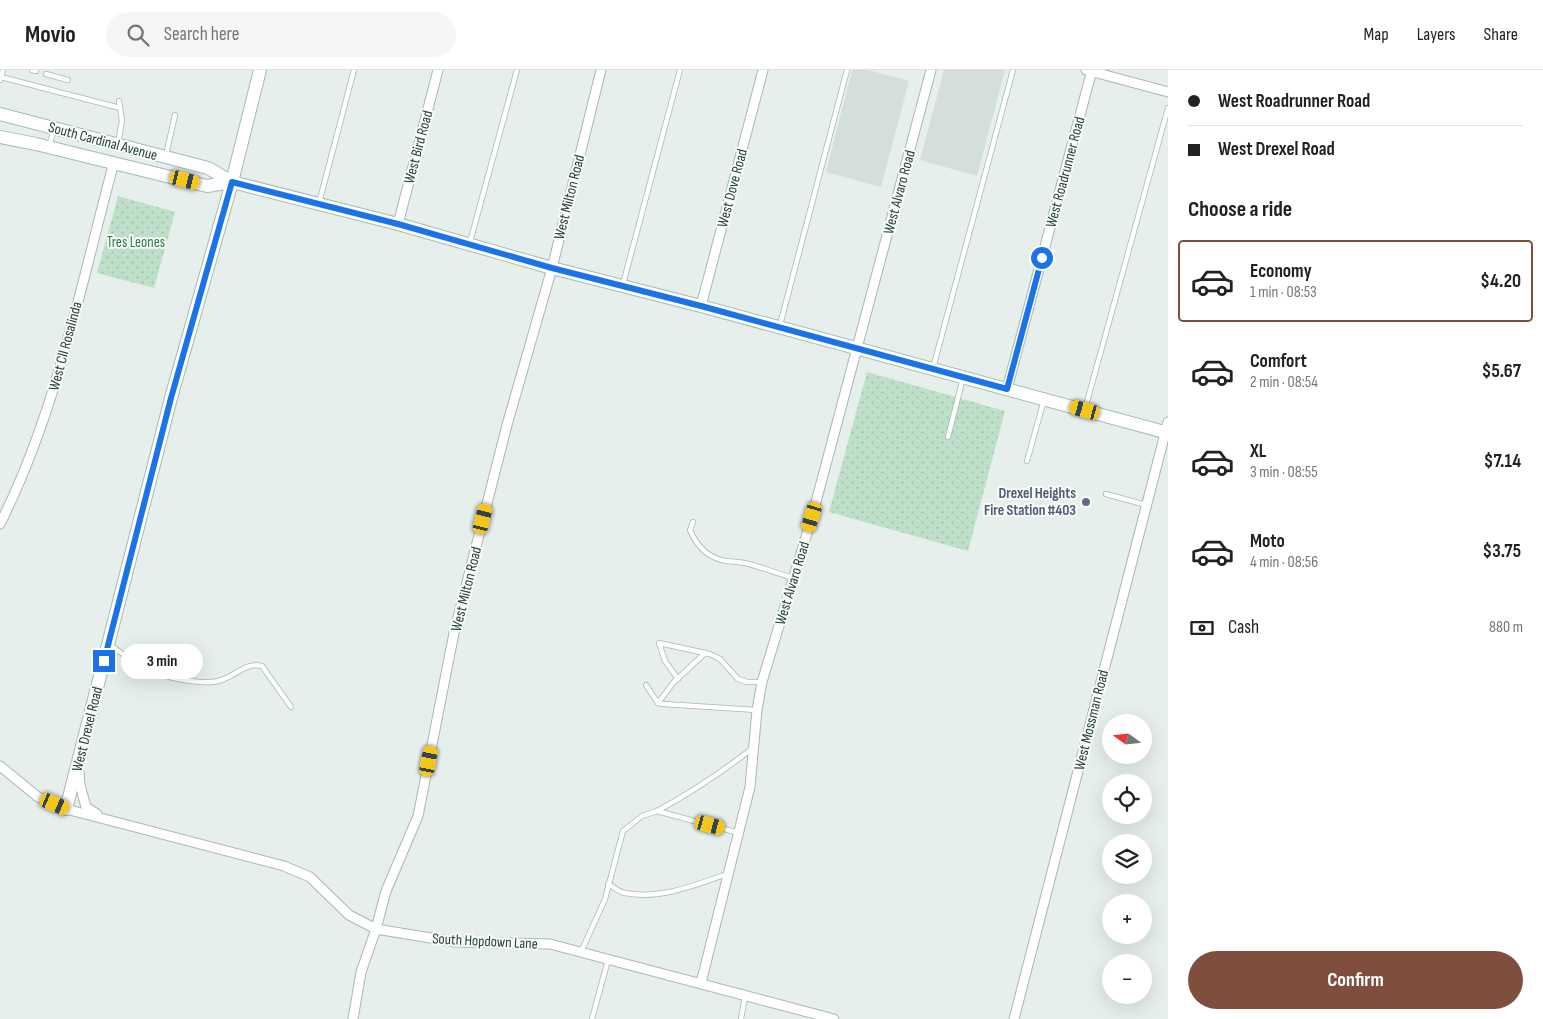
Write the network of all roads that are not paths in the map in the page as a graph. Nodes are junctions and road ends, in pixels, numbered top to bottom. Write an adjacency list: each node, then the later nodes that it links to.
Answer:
1 (3, 70): 14 (lane)
2 (260, 70): 28 (main road, West Drexel Road)
3 (354, 70): 29 (lane)
4 (438, 70): 30 (street, West Bird Road)
5 (517, 70): 31 (lane)
6 (601, 70): 32 (street, West Milton Road)
7 (680, 70): 33 (lane)
8 (762, 70): 34 (street, West Dove Road)
9 (847, 70): 35 (lane)
10 (932, 70): 36 (street, West Alvaro Road)
11 (1013, 70): 37 (lane)
12 (1090, 70): 16 (street); 39 (street, West Roadrunner Road)
13 (46, 74): 15 (lane)
14 (0, 78): 18 (lane)
15 (68, 80)
16 (1168, 92)
17 (119, 101): 18 (lane)
18 (120, 108): 24 (lane)
19 (1168, 108): 41 (lane)
20 (0, 114): 22 (main road, South Cardinal Avenue)
21 (175, 115): 26 (lane)
22 (54, 128): 24 (main road, South Cardinal Avenue); 25 (lane)
23 (0, 137): 25 (main road, South Cardinal Avenue)
24 (118, 144): 26 (main road, South Cardinal Avenue)
25 (49, 147): 27 (main road, South Cardinal Avenue)
26 (165, 157): 28 (main road, South Cardinal Avenue)
27 (114, 162): 28 (main road, South Cardinal Avenue); 48 (street, West Cll Rosalinda)
28 (232, 182): 29 (main road, South Cardinal Avenue); 50 (main road, West Drexel Road)
29 (319, 204): 30 (main road, South Cardinal Avenue)
30 (398, 224): 31 (main road, South Cardinal Avenue)
31 (469, 245): 32 (main road, South Cardinal Avenue)
32 (552, 268): 33 (main road, South Cardinal Avenue); 67 (street, West Milton Road)
33 (623, 286): 34 (main road, South Cardinal Avenue)
34 (701, 306): 35 (main road, South Cardinal Avenue)
35 (779, 328): 36 (main road, South Cardinal Avenue)
36 (857, 350): 37 (main road, South Cardinal Avenue); 49 (street, West Alvaro Road)
37 (932, 370): 38 (main road, South Cardinal Avenue)
38 (963, 378): 39 (main road, South Cardinal Avenue); 43 (lane)
39 (1007, 389): 40 (main road, South Cardinal Avenue)
40 (1044, 400): 41 (main road, South Cardinal Avenue); 44 (lane)
41 (1085, 410): 42 (main road, South Cardinal Avenue)
42 (1167, 429): 46 (street, West Mossman Road)
43 (948, 437)
44 (1027, 461)
45 (1106, 494): 46 (lane)
46 (1146, 505): 77 (street, West Mossman Road)
47 (693, 522): 49 (lane)
48 (0, 524)
49 (794, 578): 53 (street, West Alvaro Road)
50 (109, 644): 56 (lane); 59 (main road, West Drexel Road)
51 (706, 653): 52 (lane); 52 (lane); 53 (lane)
52 (678, 679): 55 (lane)
53 (762, 682): 57 (street, West Alvaro Road)
54 (646, 685): 55 (lane)
55 (658, 703): 57 (lane)
56 (291, 706)
57 (757, 710): 58 (street, West Alvaro Road)
58 (754, 747): 62 (lane); 64 (street, West Alvaro Road)
59 (78, 763): 61 (main road, West Drexel Road); 63 (street)
60 (0, 766): 61 (street, South Hopdown Lane)
61 (66, 809): 63 (street, South Hopdown Lane)
62 (657, 811): 64 (lane); 66 (lane)
63 (104, 818): 67 (street, South Hopdown Lane)
64 (739, 833): 65 (street, West Alvaro Road)
65 (729, 874): 66 (lane); 70 (street, West Alvaro Road)
66 (608, 884): 68 (lane)
67 (376, 929): 68 (street, South Hopdown Lane); 73 (street, West Milton Road)
68 (582, 952): 69 (street, South Hopdown Lane)
69 (608, 959): 70 (street, South Hopdown Lane); 74 (lane)
70 (701, 983): 71 (street, South Hopdown Lane)
71 (745, 995): 72 (street, South Hopdown Lane); 75 (lane)
72 (816, 1017): 76 (street, South Hopdown Lane)
73 (353, 1019)
74 (592, 1019)
75 (741, 1019)
76 (834, 1019)
77 (1014, 1019)

